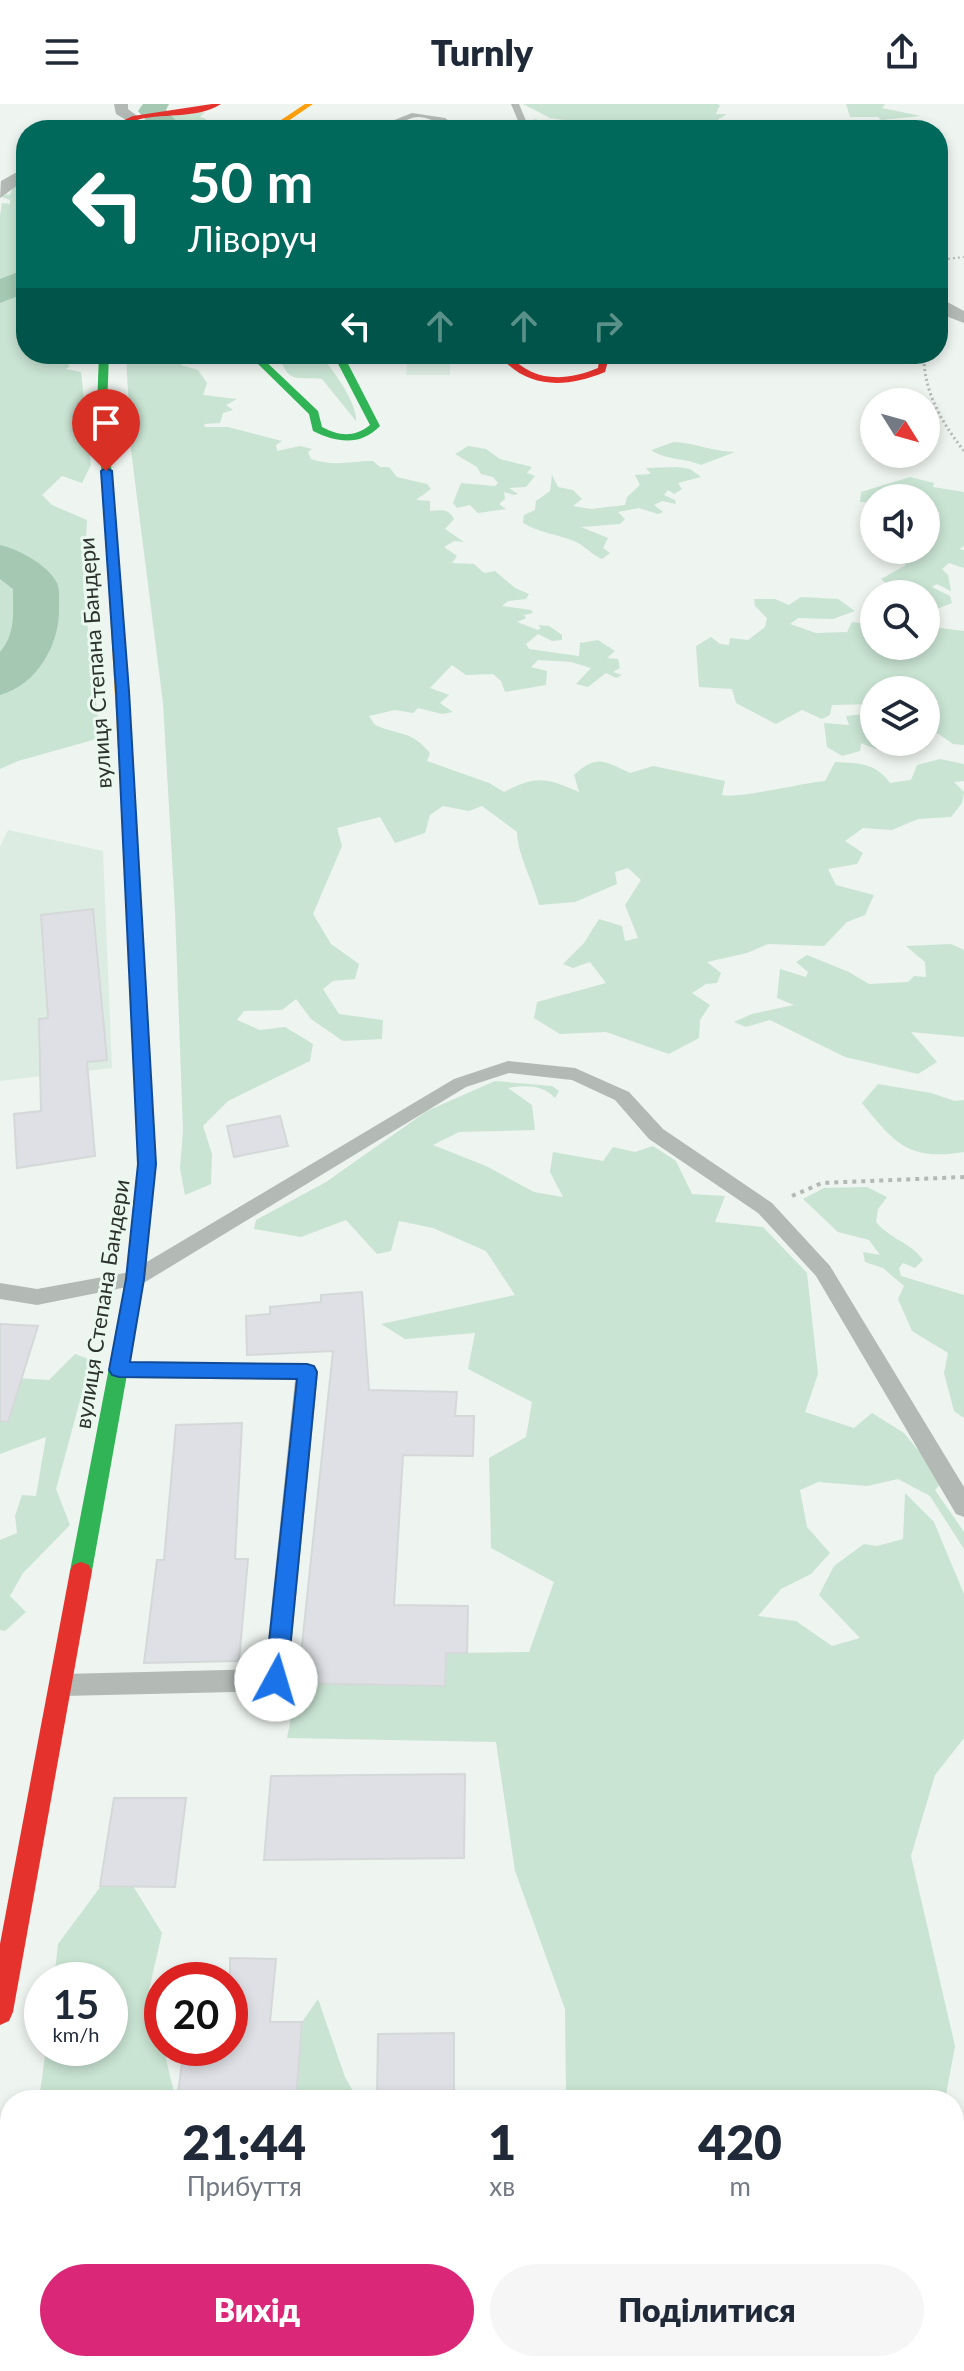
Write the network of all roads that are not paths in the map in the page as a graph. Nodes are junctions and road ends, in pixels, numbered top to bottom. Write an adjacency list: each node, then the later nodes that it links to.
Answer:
1 (218, 104): 3 (main road)
2 (310, 104): 4 (main road)
3 (127, 111)
4 (285, 120)
5 (398, 120): 6 (lane)
6 (443, 120)
7 (16, 178): 8 (street)
8 (0, 193)
9 (104, 364): 14 (main road, вулиця Степана Бандери)
10 (263, 364): 11 (main road)
11 (343, 364)
12 (508, 364): 13 (main road)
13 (603, 364)
14 (135, 1279): 15 (lane); 16 (main road, вулиця Степана Бандери); 17 (lane)
15 (0, 1291)
16 (119, 1370): 18 (main road, вулиця Степана Бандери); 18 (lane)
17 (964, 1507)
18 (61, 1685): 19 (main road, вулиця Степана Бандери)
19 (0, 2012)

